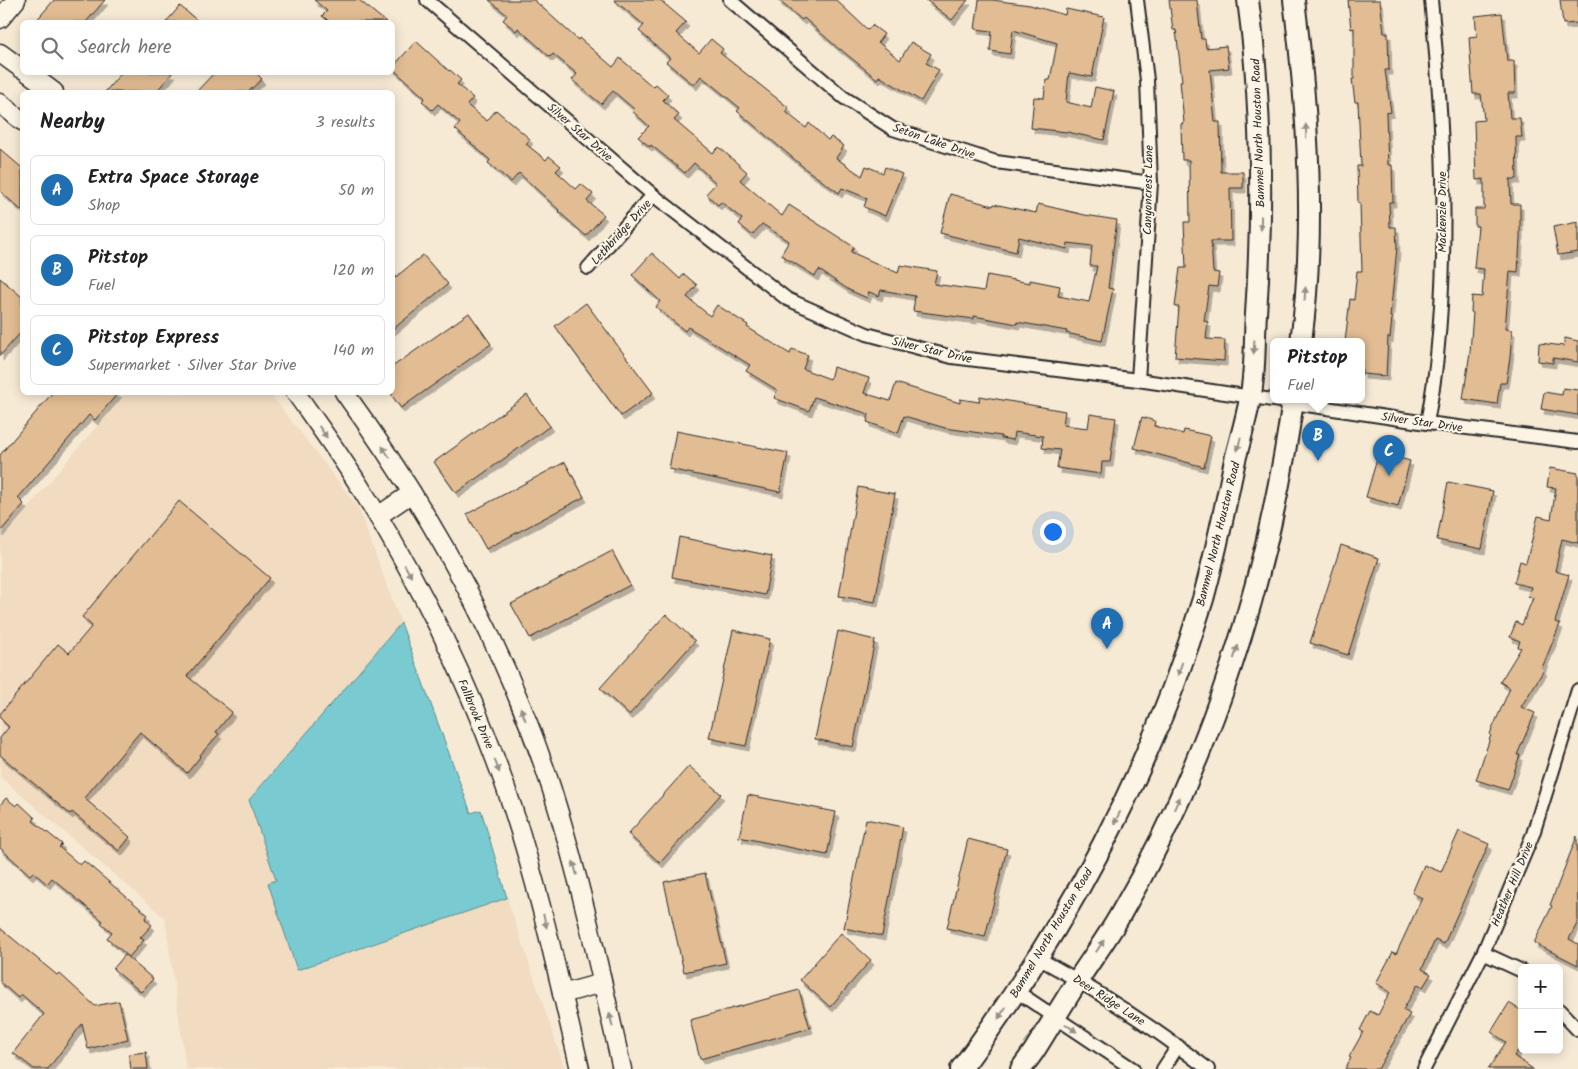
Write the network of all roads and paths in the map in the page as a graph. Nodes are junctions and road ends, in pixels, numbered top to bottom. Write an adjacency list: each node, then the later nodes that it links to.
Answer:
1 (16, 0): 8 (street)
2 (426, 0): 16 (street, Silver Star Drive)
3 (730, 0): 15 (street, Seton Lake Drive)
4 (1137, 0): 15 (street, Canyoncrest Lane)
5 (1248, 0): 22 (main road, Bammel North Houston Road, one-way to 22)
6 (1294, 0): 18 (main road, one-way to 6)
7 (1431, 0): 26 (street, Mackenzie Drive)
8 (0, 19)
9 (0, 53): 10 (street)
10 (20, 68)
11 (31, 75): 12 (street)
12 (51, 90)
13 (0, 102): 14 (street)
14 (20, 118)
15 (1151, 183): 19 (street, Canyoncrest Lane)
16 (653, 195): 17 (street, Lethbridge Drive); 19 (street, Silver Star Drive)
17 (588, 268)
18 (1301, 338)
19 (1138, 380): 22 (street, Silver Star Drive)
20 (297, 395): 29 (street, Fallbrook Drive, one-way to 29)
21 (346, 395): 28 (street, one-way to 21)
22 (1251, 397): 23 (street, Silver Star Drive); 33 (main road, Bammel North Houston Road, one-way to 33)
23 (1270, 399)
24 (1293, 403): 35 (main road, one-way to 24)
25 (1305, 403): 26 (street, Silver Star Drive)
26 (1427, 423): 27 (street, Silver Star Drive)
27 (1578, 442)
28 (412, 493): 29 (street); 36 (street, one-way to 28)
29 (378, 516): 38 (street, Fallbrook Drive, one-way to 38)
30 (1578, 690): 31 (street, Heather Hill Drive)
31 (1575, 710): 32 (street, Heather Hill Drive)
32 (1483, 953): 34 (street); 50 (street, Heather Hill Drive)
33 (1038, 958): 35 (street, Deer Ridge Lane); 37 (main road, Bammel North Houston Road)
34 (1518, 969)
35 (1078, 980): 40 (main road); 42 (street, Deer Ridge Lane)
36 (602, 983): 38 (street); 44 (street, one-way to 36)
37 (1016, 991): 40 (street); 45 (main road, Bammel North Houston Road, one-way to 45)
38 (562, 994): 43 (street, Fallbrook Drive)
39 (1563, 1014): 41 (street)
40 (1055, 1017): 46 (main road); 47 (street, one-way to 47)
41 (1578, 1030)
42 (1178, 1046): 48 (street); 49 (street, Deer Ridge Lane)
43 (580, 1069)
44 (622, 1069)
45 (961, 1069)
46 (1021, 1069)
47 (1133, 1069)
48 (1163, 1069)
49 (1208, 1069)
50 (1424, 1069)

